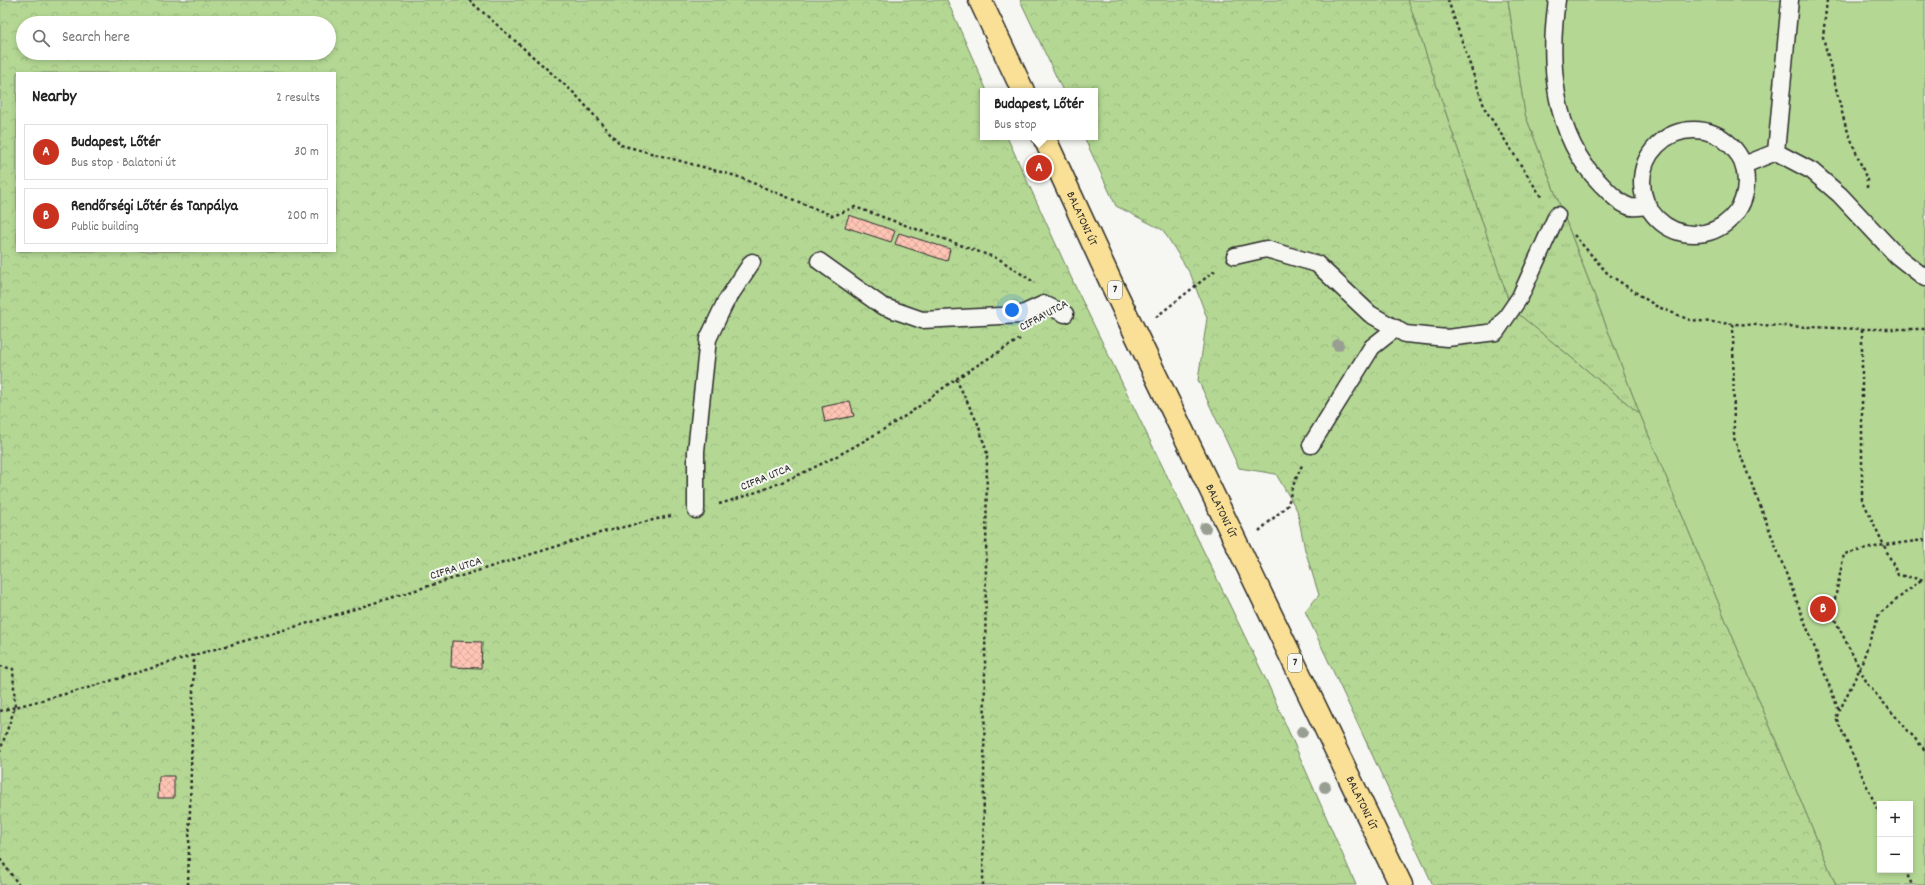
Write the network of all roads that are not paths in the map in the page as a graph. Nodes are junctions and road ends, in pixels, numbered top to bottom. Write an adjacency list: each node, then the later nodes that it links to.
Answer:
1 (980, 0): 4 (main road)
2 (1557, 0): 8 (lane)
3 (1790, 0): 6 (lane)
4 (1021, 88)
5 (1045, 140): 18 (main road, BALATONI ÚT / 7)
6 (1776, 152): 7 (lane); 13 (lane)
7 (1744, 165): 8 (lane); 8 (lane)
8 (1649, 206)
9 (1557, 215): 15 (lane)
10 (1235, 256): 15 (lane)
11 (819, 261): 14 (lane)
12 (752, 262): 17 (lane)
13 (1925, 278)
14 (1064, 314)
15 (1396, 328): 16 (lane)
16 (1310, 445)
17 (696, 510)
18 (1401, 885)

